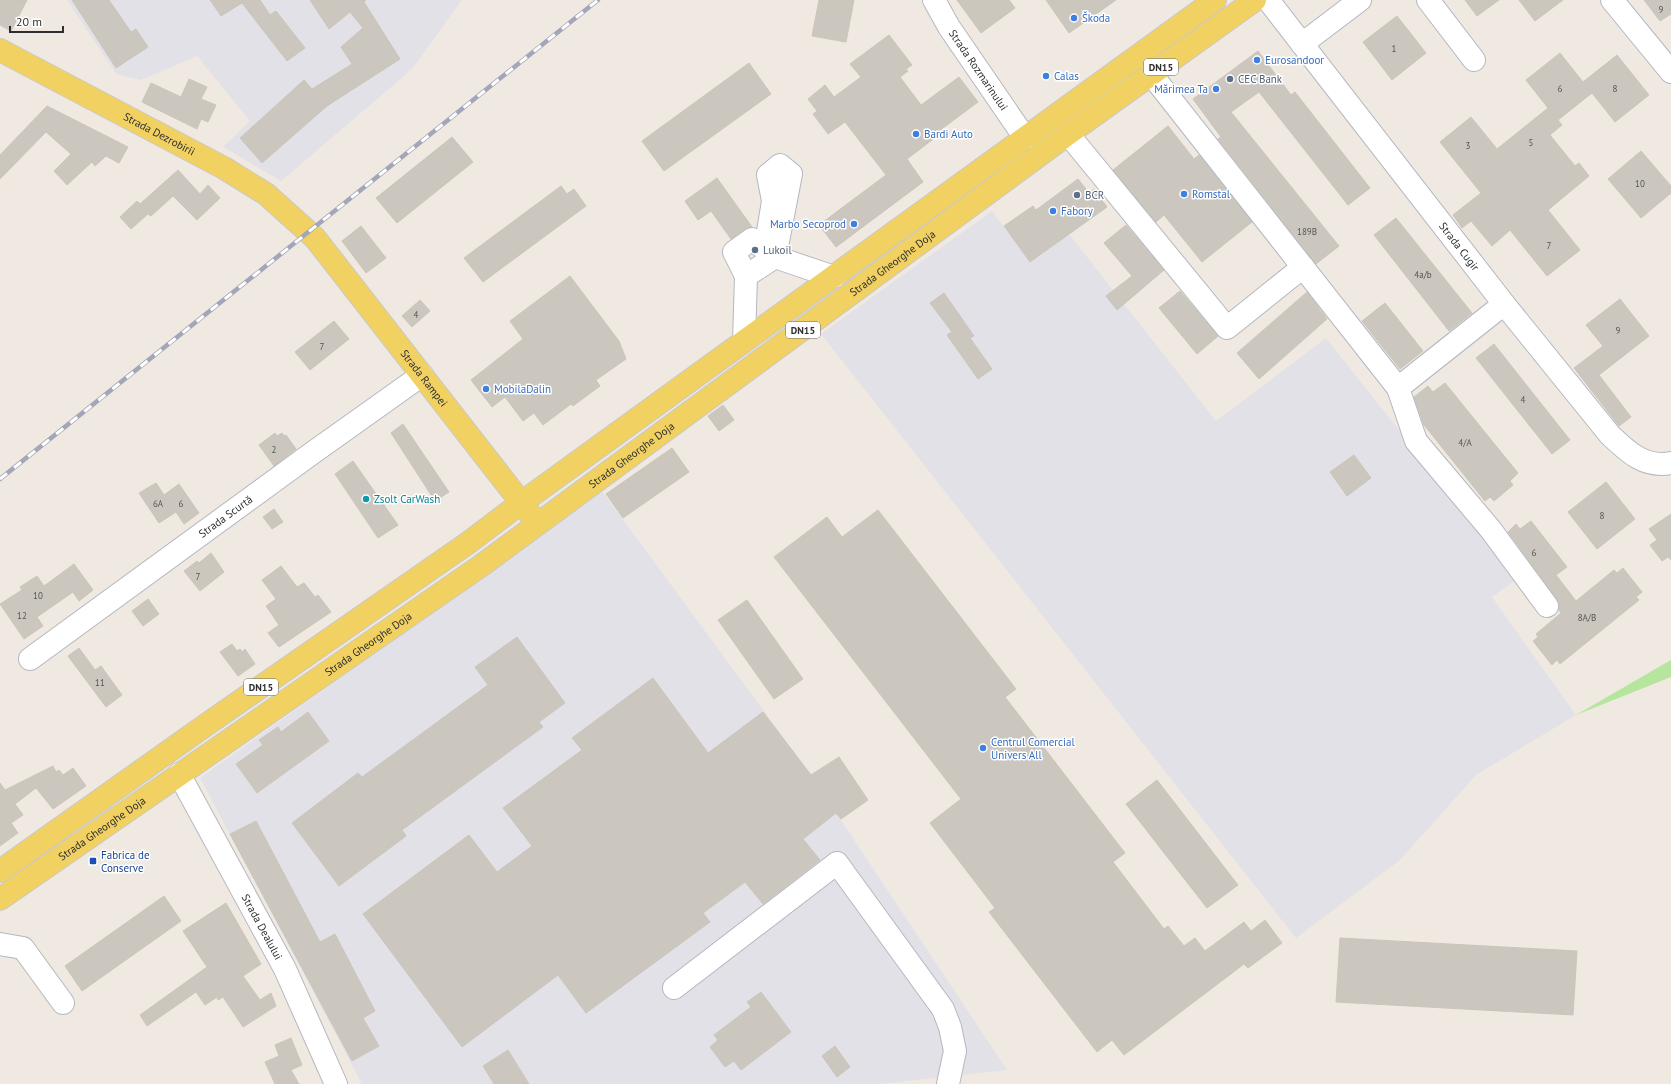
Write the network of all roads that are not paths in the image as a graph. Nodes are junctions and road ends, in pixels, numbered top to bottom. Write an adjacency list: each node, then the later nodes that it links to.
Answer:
1 (934, 0): 14 (street, Strada Rozmarinului)
2 (1215, 0): 14 (main road, DN15)
3 (1255, 0): 12 (main road, Strada Gheorghe Doja / DN15)
4 (1268, 0): 8 (street, Strada Cugir)
5 (1360, 0): 8 (street)
6 (1428, 0): 10 (street)
7 (1612, 0): 11 (street)
8 (1302, 44): 18 (street, Strada Cugir)
9 (0, 50): 15 (main road, Strada Dezrobirii)
10 (1474, 60)
11 (1671, 72)
12 (1151, 74): 13 (main road, Strada Gheorghe Doja / DN15); 16 (street)
13 (1068, 134): 16 (street); 24 (main road, Strada Gheorghe Doja / DN15)
14 (1025, 138): 17 (main road, DN15)
15 (309, 232): 20 (main road, Strada Rampei)
16 (1303, 267): 21 (street)
17 (834, 277): 19 (main road, DN15); 19 (street)
18 (1504, 304): 21 (street); 22 (street, Strada Cugir)
19 (744, 341): 23 (main road, DN15)
20 (422, 375): 23 (main road, Strada Rampei); 26 (street, Strada Scurtă)
21 (1398, 388): 25 (street)
22 (1671, 463)
23 (521, 503): 24 (main road, Strada Rampei); 28 (main road, DN15)
24 (538, 525): 27 (main road, Strada Gheorghe Doja / DN15)
25 (1547, 606)
26 (30, 659)
27 (180, 774): 29 (main road, Strada Gheorghe Doja / DN15); 33 (street, Strada Dealului)
28 (0, 871)
29 (0, 899)
30 (0, 944): 32 (street)
31 (674, 988): 34 (street)
32 (63, 1002)
33 (336, 1084)
34 (948, 1084)

